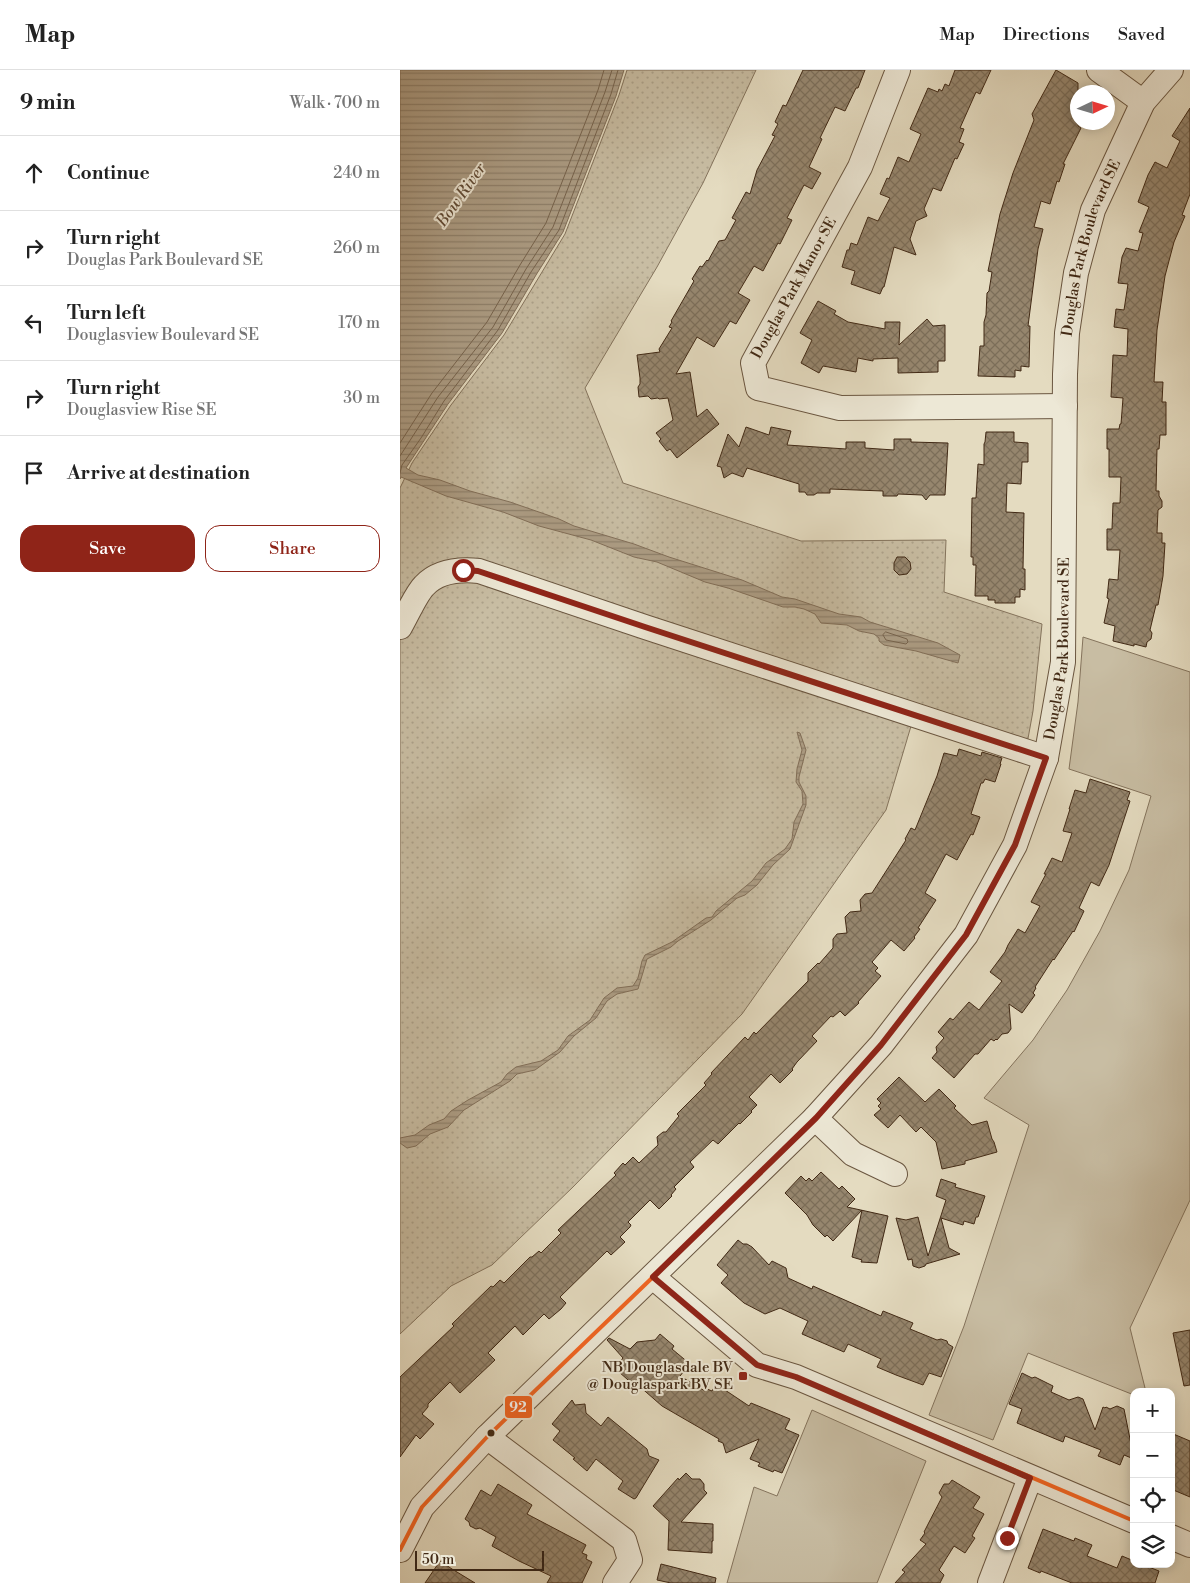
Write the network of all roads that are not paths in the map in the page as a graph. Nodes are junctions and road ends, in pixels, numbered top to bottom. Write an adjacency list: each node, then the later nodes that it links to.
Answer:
1 (898, 70): 5 (street, Douglas Park Manor SE)
2 (1099, 70): 4 (street)
3 (1170, 70): 4 (street, Douglas Park Boulevard SE)
4 (1143, 102): 5 (street, Douglas Park Boulevard SE)
5 (1065, 406): 7 (street, Douglas Park Boulevard SE)
6 (400, 627): 7 (street)
7 (1046, 758): 8 (street, Douglas Park Boulevard SE)
8 (816, 1118): 9 (street); 10 (street, Douglas Park Boulevard SE)
9 (895, 1174)
10 (653, 1277): 11 (street, Douglas Park Boulevard SE); 12 (street)
11 (487, 1437): 16 (street, Douglas Park Boulevard SE); 17 (street)
12 (1030, 1478): 13 (street); 18 (street)
13 (1130, 1519)
14 (1175, 1538): 15 (street)
15 (1190, 1544)
16 (400, 1550)
17 (616, 1583)
18 (990, 1583)

